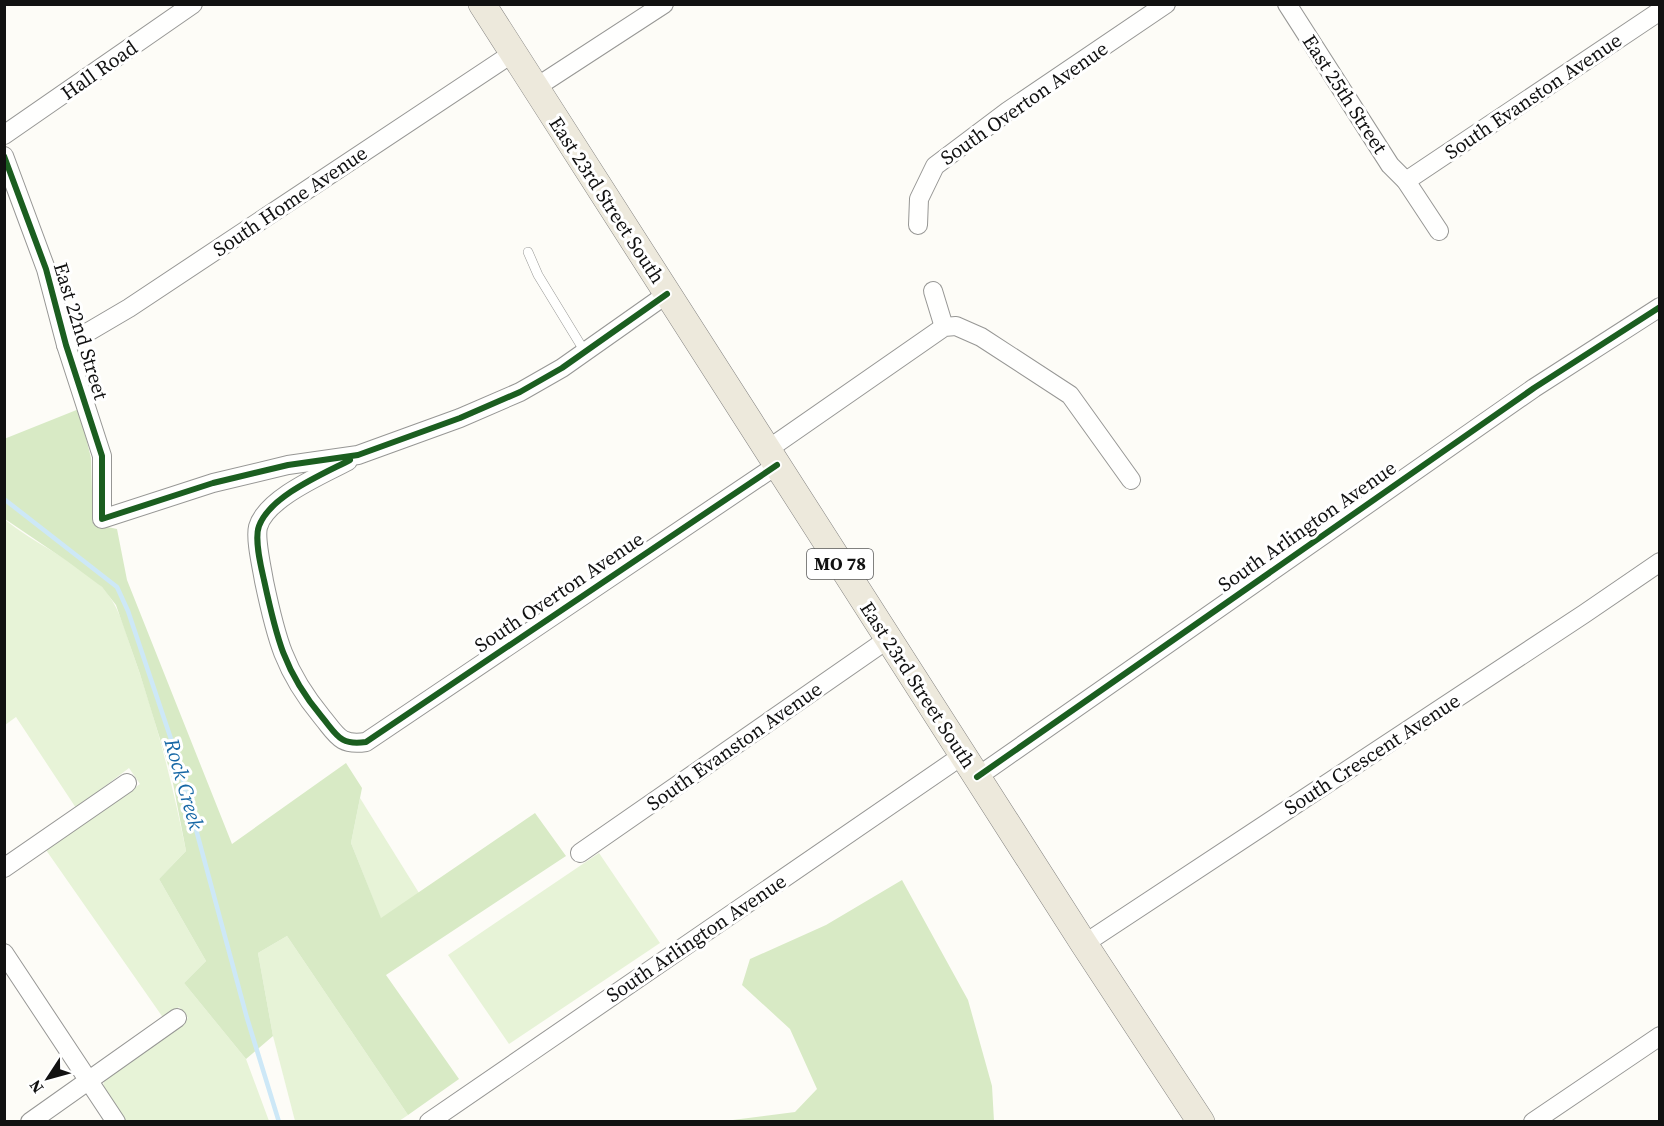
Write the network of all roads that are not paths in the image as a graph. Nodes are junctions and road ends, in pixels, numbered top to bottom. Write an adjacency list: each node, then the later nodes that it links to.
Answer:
1 (193, 4): 9 (street, Hall Road)
2 (482, 4): 7 (main road, East 23rd Street South / MO 78)
3 (664, 4): 8 (street)
4 (1166, 4): 12 (street, South Overton Avenue)
5 (1287, 4): 11 (street, East 25th Street)
6 (1659, 11): 11 (street, South Evanston Avenue)
7 (513, 52): 8 (main road, East 23rd Street South / MO 78); 19 (street, South Home Avenue)
8 (535, 88): 16 (main road, East 23rd Street South / MO 78)
9 (4, 135)
10 (4, 156): 19 (street, East 22nd Street)
11 (1406, 181): 13 (street, East 25th Street)
12 (918, 225)
13 (1439, 231)
14 (528, 252): 20 (lane)
15 (933, 291): 18 (street)
16 (668, 294): 20 (street); 22 (main road, East 23rd Street South / MO 78)
17 (1659, 307): 26 (street, South Arlington Avenue)
18 (944, 327): 22 (street, South Overton Avenue); 23 (street)
19 (66, 345): 21 (street, East 22nd Street)
20 (585, 352): 21 (street)
21 (358, 455): 22 (street, South Overton Avenue)
22 (772, 457): 25 (main road, East 23rd Street South / MO 78)
23 (1131, 480)
24 (1659, 562): 30 (street, South Crescent Avenue)
25 (888, 639): 26 (main road, East 23rd Street South / MO 78); 28 (street, South Evanston Avenue)
26 (970, 766): 30 (main road, East 23rd Street South / MO 78); 37 (street, South Arlington Avenue)
27 (127, 783): 29 (street)
28 (580, 853)
29 (4, 868)
30 (1084, 944): 38 (main road, East 23rd Street South / MO 78)
31 (4, 953): 34 (street)
32 (177, 1018): 34 (street)
33 (1659, 1036): 39 (street)
34 (90, 1081): 35 (street); 36 (street)
35 (30, 1122)
36 (116, 1122)
37 (429, 1122)
38 (1201, 1122)
39 (1533, 1122)

